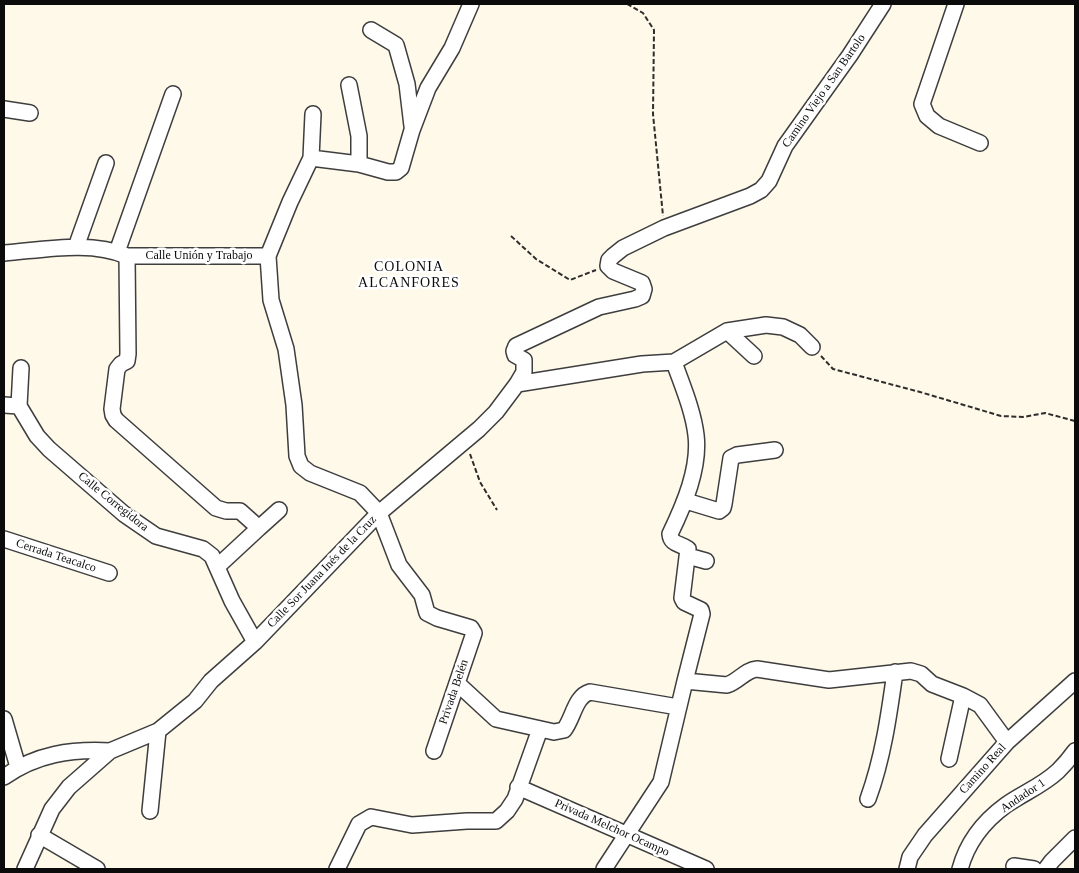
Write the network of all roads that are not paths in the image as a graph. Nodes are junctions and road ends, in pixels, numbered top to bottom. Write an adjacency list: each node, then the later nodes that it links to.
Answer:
1 (471, 4): 10 (street)
2 (883, 4): 24 (street, Camino Viejo a San Bartolo)
3 (956, 4): 11 (street)
4 (371, 30): 10 (street)
5 (349, 86): 14 (street)
6 (174, 94): 17 (street)
7 (4, 109): 8 (street)
8 (30, 113)
9 (313, 114): 12 (street)
10 (412, 130): 14 (street)
11 (980, 143)
12 (311, 158): 14 (street); 18 (street)
13 (106, 162): 15 (street)
14 (359, 164)
15 (76, 247): 16 (street, Calle Unión y Trabajo); 17 (street, Calle Unión y Trabajo)
16 (4, 253)
17 (122, 254): 18 (street, Calle Unión y Trabajo); 30 (street)
18 (268, 256): 29 (street, Calle Unión y Trabajo)
19 (727, 331): 20 (street); 21 (street); 22 (street)
20 (812, 347)
21 (754, 356)
22 (674, 362): 24 (street); 27 (street)
23 (20, 368): 25 (street)
24 (517, 384): 29 (street, Calle Sor Juana Inés de la Cruz)
25 (11, 405): 34 (street, Calle Corregidora)
26 (775, 450): 27 (street)
27 (686, 501): 32 (street)
28 (279, 510): 30 (street)
29 (379, 513): 36 (street, Calle Sor Juana Inés de la Cruz); 40 (street, Privada Belén)
30 (258, 528): 34 (street)
31 (4, 539): 35 (street, Cerrada Teacalco)
32 (688, 556): 33 (street); 38 (street)
33 (706, 561)
34 (218, 566): 36 (street, Calle Corregidora)
35 (109, 573)
36 (255, 642): 45 (street, Calle Sor Juana Inés de la Cruz)
37 (896, 672): 38 (street); 41 (street); 54 (street)
38 (685, 682): 42 (street)
39 (1075, 682): 46 (street, Camino Real)
40 (457, 683): 44 (street); 48 (street, Privada Belén)
41 (963, 696): 46 (street); 50 (street)
42 (678, 707): 44 (street); 57 (street)
43 (4, 719): 51 (street)
44 (540, 729): 53 (street)
45 (158, 731): 47 (street, Calle Sor Juana Inés de la Cruz); 55 (street)
46 (1007, 742): 65 (street, Camino Real)
47 (110, 751): 51 (street); 56 (street, Calle Sor Juana Inés de la Cruz)
48 (434, 751)
49 (1075, 751): 66 (street, Andador 1)
50 (949, 759)
51 (18, 767): 52 (street)
52 (4, 777)
53 (518, 787): 57 (street, Privada Melchor Ocampo); 62 (street)
54 (868, 799)
55 (150, 811)
56 (39, 835): 60 (street, Calle Sor Juana Inés de la Cruz); 61 (street)
57 (625, 835): 63 (street); 64 (street, Privada Melchor Ocampo)
58 (1075, 838): 68 (street)
59 (1014, 866): 67 (street)
60 (25, 869)
61 (97, 869)
62 (337, 869)
63 (604, 869)
64 (706, 869)
65 (907, 869)
66 (960, 869)
67 (1034, 869)
68 (1046, 869)

